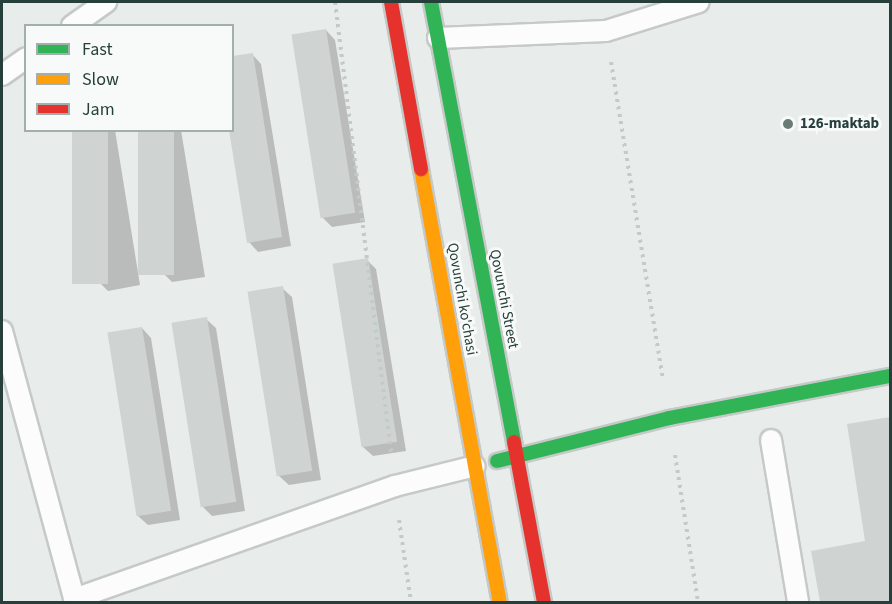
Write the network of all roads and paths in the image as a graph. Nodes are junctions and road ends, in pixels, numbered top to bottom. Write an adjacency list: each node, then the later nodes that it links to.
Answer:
1 (106, 2): 6 (lane)
2 (335, 2): 18 (path)
3 (391, 2): 17 (main road, Qovunchi ko'chasi)
4 (431, 2): 8 (main road, Qovunchi Street)
5 (699, 2): 7 (lane)
6 (75, 24)
7 (606, 31): 8 (lane); 14 (path)
8 (438, 38): 16 (main road, Qovunchi Street)
9 (24, 59): 10 (lane)
10 (2, 75)
11 (2, 331): 12 (lane)
12 (7, 369): 19 (lane)
13 (891, 376): 14 (main road)
14 (669, 418): 16 (main road); 23 (path)
15 (771, 441): 24 (lane)
16 (517, 456): 17 (main road); 22 (main road, Qovunchi Street)
17 (475, 466): 18 (lane); 21 (main road, Qovunchi ko'chasi)
18 (395, 486): 19 (lane); 20 (path)
19 (75, 601)
20 (411, 603)
21 (500, 603)
22 (544, 603)
23 (698, 603)
24 (798, 603)

